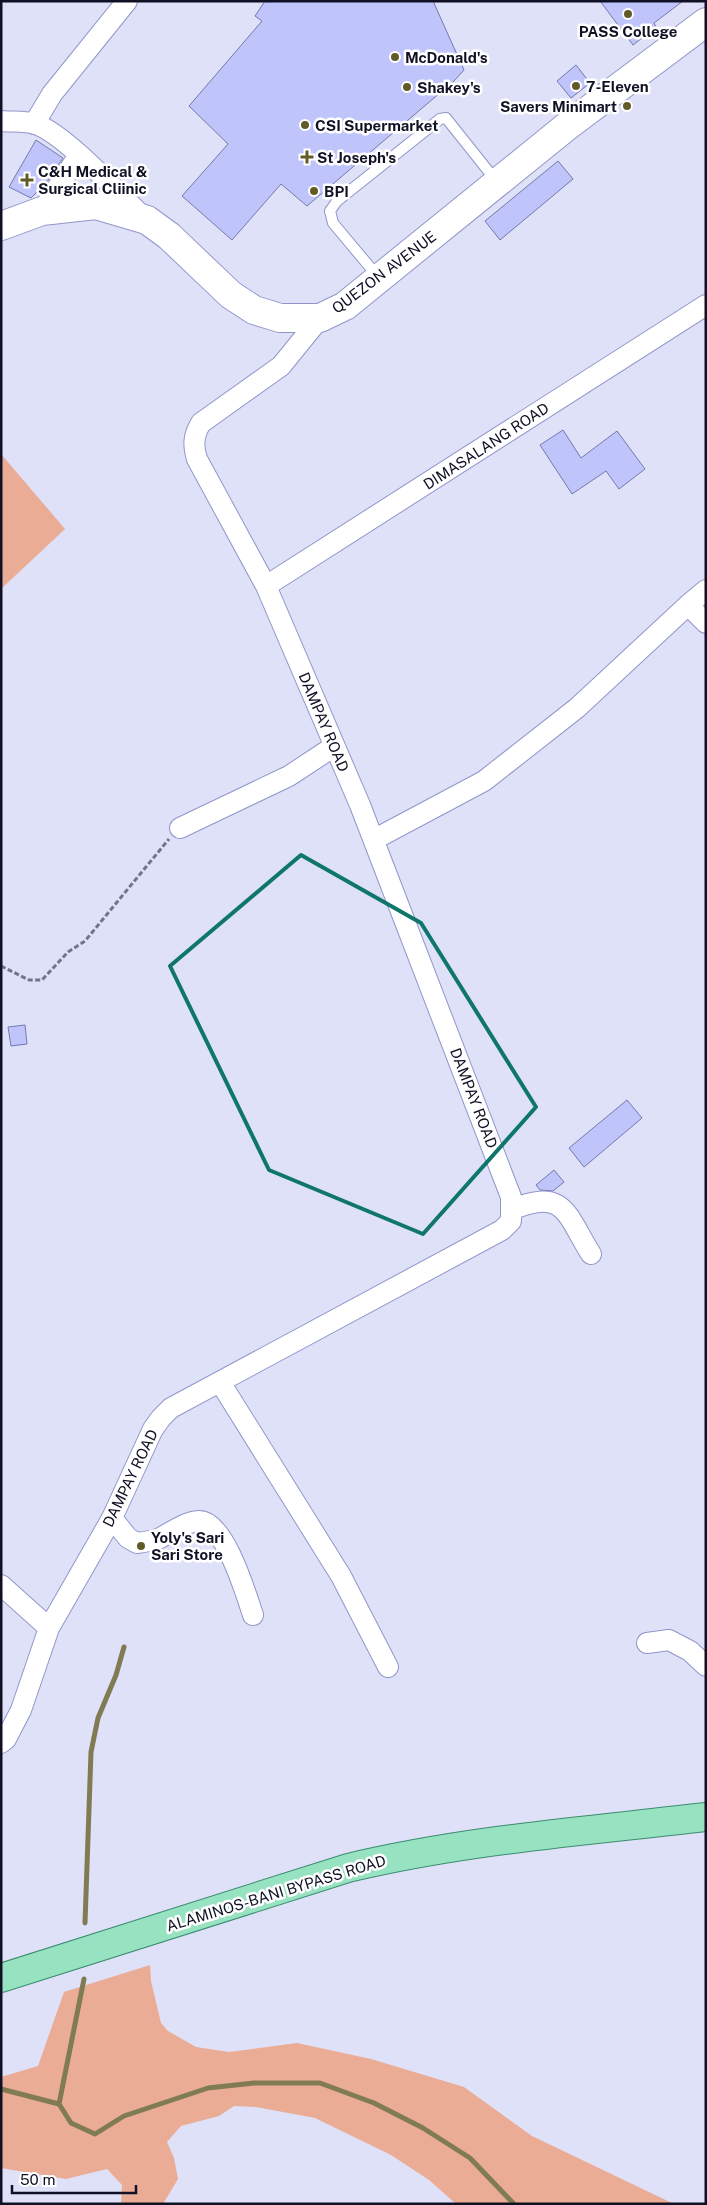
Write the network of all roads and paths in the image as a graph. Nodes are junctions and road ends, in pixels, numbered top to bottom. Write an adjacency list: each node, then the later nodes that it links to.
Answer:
1 (127, 1): 4 (street)
2 (706, 22): 6 (main road, QUEZON AVENUE)
3 (1, 121): 4 (street)
4 (34, 124): 5 (street)
5 (79, 155): 7 (street); 8 (street)
6 (497, 182): 10 (main road, QUEZON AVENUE); 10 (lane)
7 (42, 211): 8 (main road, QUEZON AVENUE); 9 (main road, QUEZON AVENUE)
8 (147, 220): 12 (main road, QUEZON AVENUE)
9 (1, 226)
10 (379, 279): 12 (main road, QUEZON AVENUE)
11 (706, 305): 13 (street, DIMASALANG ROAD)
12 (320, 318): 13 (street, DAMPAY ROAD)
13 (266, 586): 17 (street, DAMPAY ROAD)
14 (706, 590): 15 (street)
15 (688, 605): 16 (street); 19 (street)
16 (706, 622)
17 (334, 747): 18 (street); 19 (street, DAMPAY ROAD)
18 (180, 828): 20 (path)
19 (375, 839): 21 (street, DAMPAY ROAD)
20 (1, 966)
21 (512, 1209): 22 (street); 23 (street, DAMPAY ROAD)
22 (591, 1254)
23 (220, 1382): 24 (street, DAMPAY ROAD); 30 (street)
24 (112, 1518): 26 (street); 27 (street, DAMPAY ROAD)
25 (1, 1585): 27 (street)
26 (253, 1615)
27 (49, 1628): 31 (street, DAMPAY ROAD)
28 (647, 1643): 29 (street)
29 (706, 1666)
30 (388, 1667)
31 (1, 1743)
32 (706, 1817): 33 (main road, ALAMINOS-BANI BYPASS ROAD)
33 (1, 1978)

